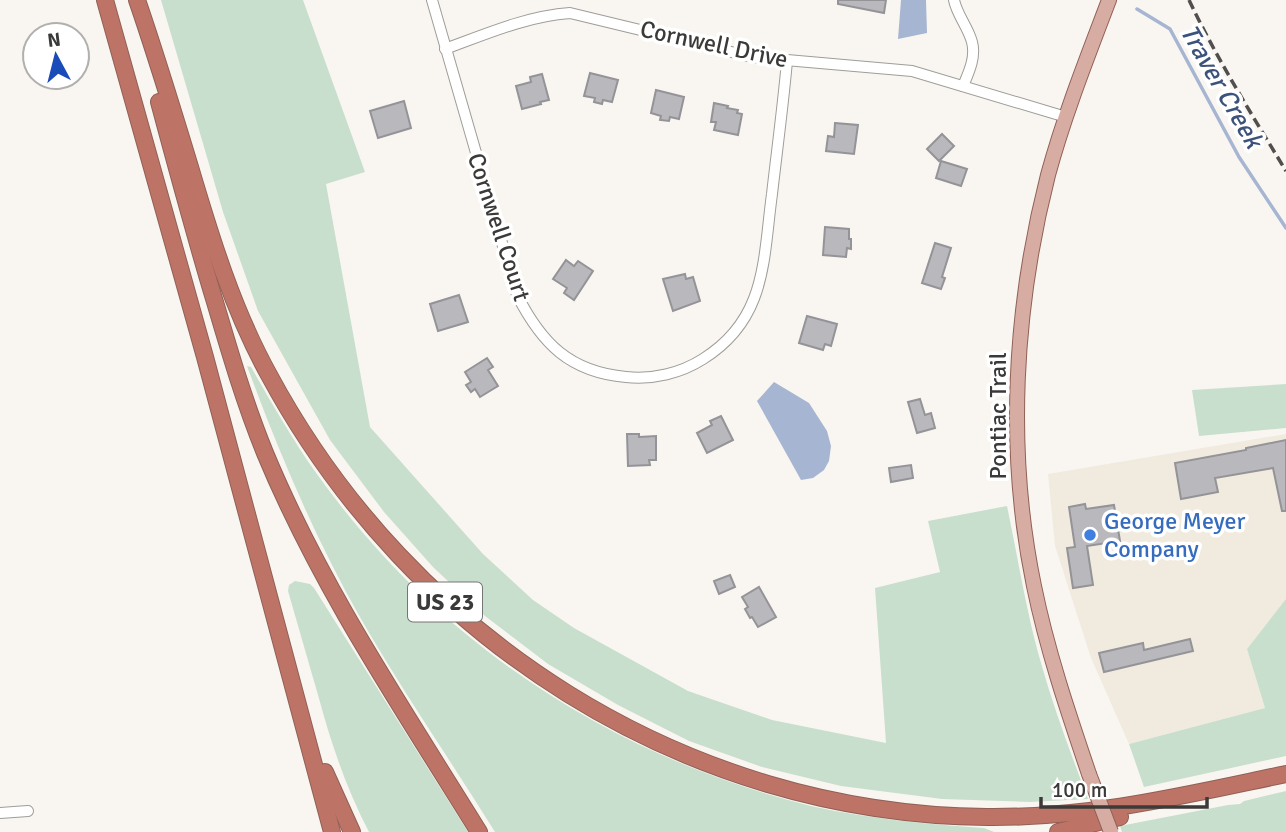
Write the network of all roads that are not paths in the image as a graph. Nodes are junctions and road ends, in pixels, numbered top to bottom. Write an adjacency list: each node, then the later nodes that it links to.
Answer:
1 (105, 0): 10 (highway)
2 (136, 0): 11 (highway, US 23); 17 (highway)
3 (432, 0): 6 (street, Cornwell Court)
4 (954, 0): 8 (street)
5 (1109, 0): 9 (main road, Pontiac Trail)
6 (446, 49): 7 (street, Cornwell Drive); 7 (street, Cornwell Court)
7 (787, 61): 8 (street, Cornwell Drive)
8 (963, 86): 9 (street, Cornwell Drive)
9 (1066, 117): 19 (main road, Pontiac Trail, bridge)
10 (299, 704): 15 (highway); 16 (highway)
11 (1286, 774)
12 (1286, 782): 18 (highway)
13 (29, 811): 14 (street)
14 (0, 813)
15 (332, 832)
16 (352, 832)
17 (480, 832)
18 (1058, 832)
19 (1111, 832)

